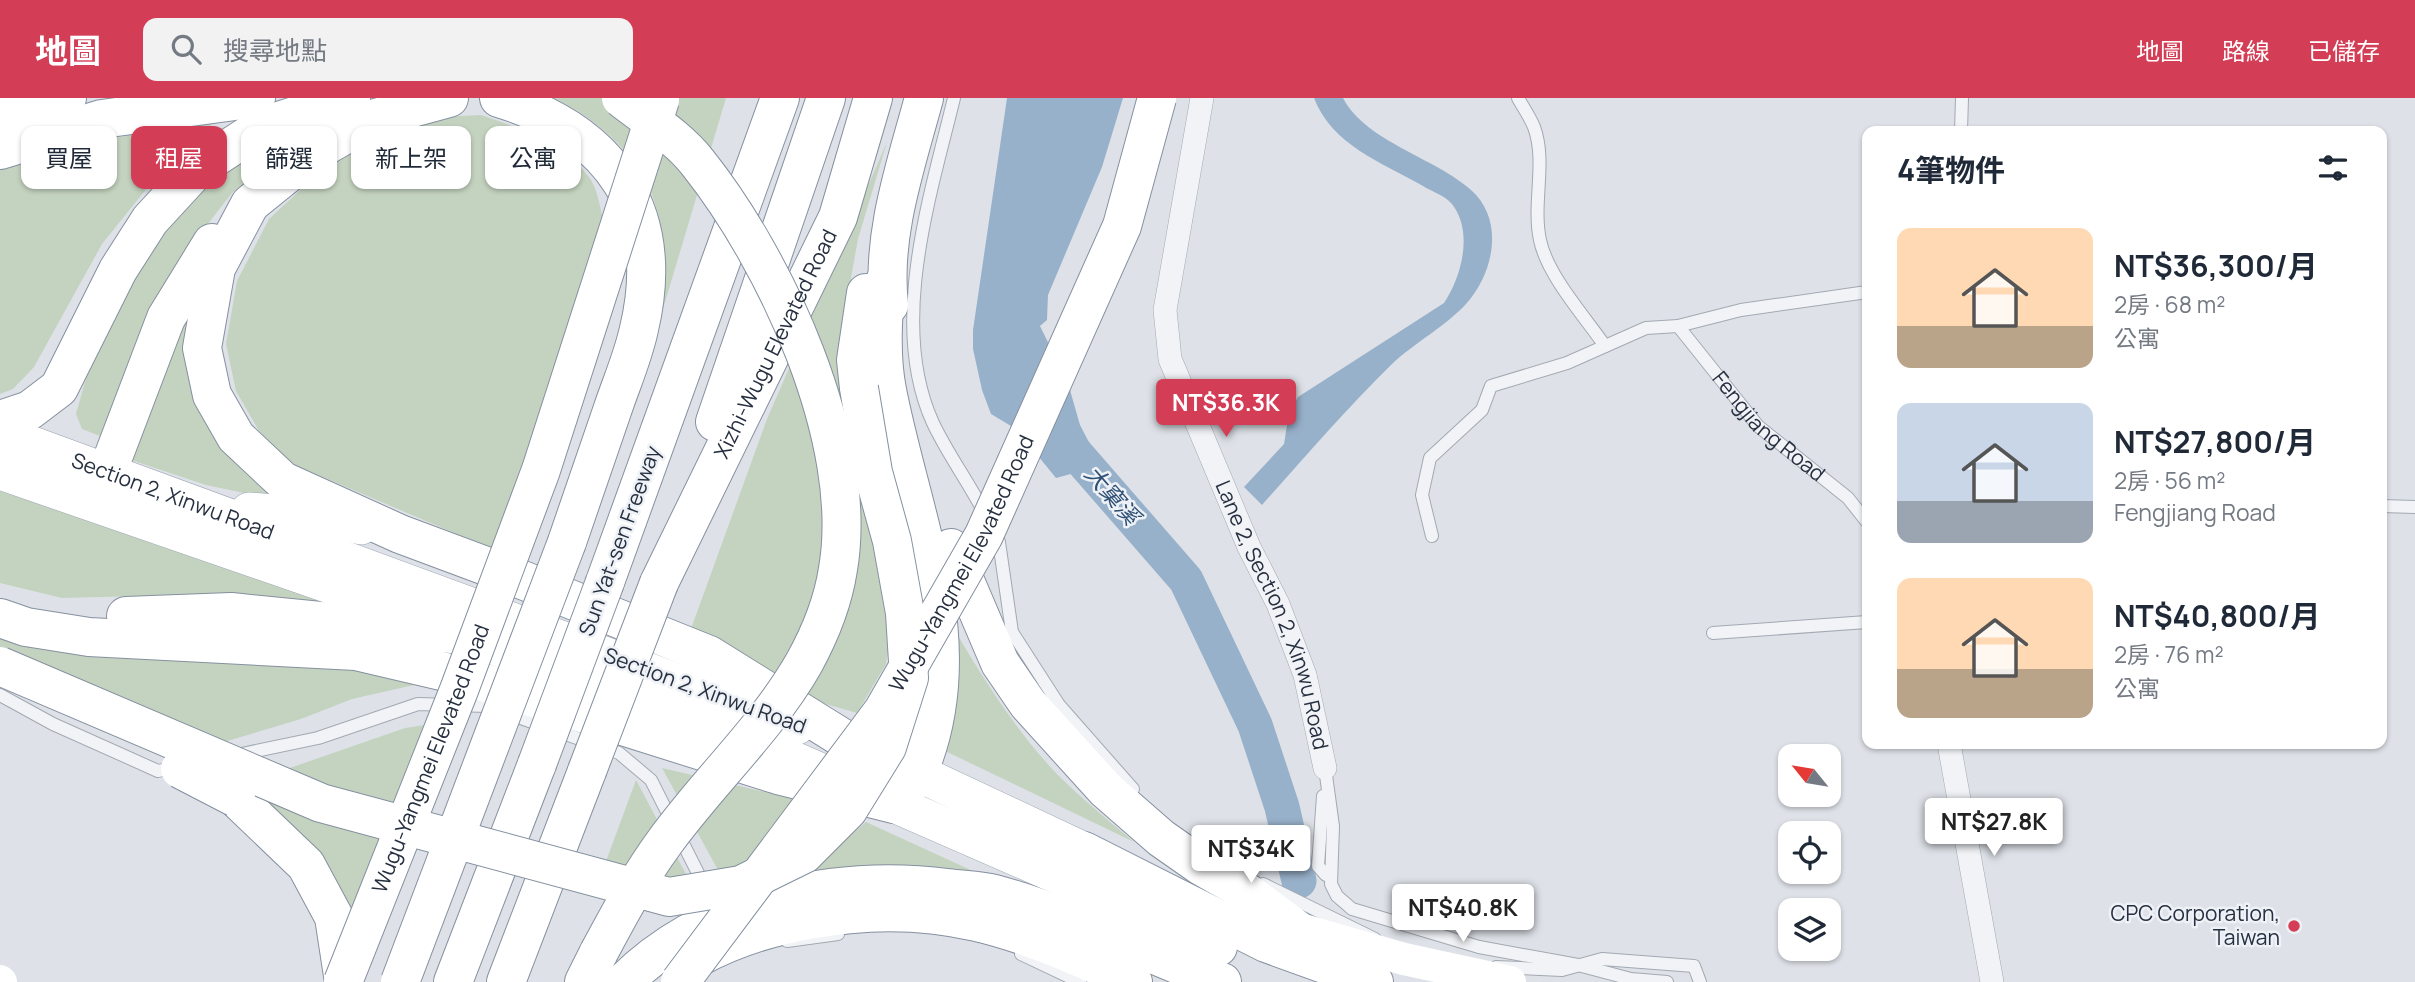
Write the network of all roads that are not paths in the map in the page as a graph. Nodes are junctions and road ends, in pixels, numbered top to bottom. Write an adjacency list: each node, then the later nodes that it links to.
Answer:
1 (67, 98): 18 (highway)
2 (256, 98): 20 (highway)
3 (351, 98): 26 (highway)
4 (449, 98): 21 (highway)
5 (499, 98): 64 (highway, bridge)
6 (621, 98): 60 (highway, bridge)
7 (661, 98): 63 (highway, Wugu-Yangmei Elevated Road, bridge)
8 (827, 98): 36 (highway)
9 (873, 98): 36 (highway, Xizhi-Wugu Elevated Road)
10 (915, 98): 42 (highway, bridge)
11 (924, 98): 22 (highway)
12 (954, 98): 49 (lane)
13 (1157, 98): 69 (highway, Wugu-Yangmei Elevated Road, bridge)
14 (1202, 98): 47 (street, Lane 2, Section 2, Xinwu Road)
15 (1518, 98): 25 (lane)
16 (1962, 98): 19 (lane)
17 (778, 103): 65 (highway, Sun Yat-sen Freeway, bridge)
18 (0, 117)
19 (1961, 126)
20 (0, 150)
21 (250, 204): 29 (highway); 34 (highway)
22 (886, 278): 48 (highway); 58 (highway)
23 (1862, 293): 24 (lane)
24 (1678, 326): 25 (lane); 33 (lane, Fengjiang Road)
25 (1605, 346): 35 (lane)
26 (0, 420)
27 (0, 433): 29 (main road, Section 2, Xinwu Road)
28 (0, 471): 29 (main road, Section 2, Xinwu Road)
29 (103, 487): 32 (main road, Section 2, Xinwu Road); 41 (main road, Section 2, Xinwu Road)
30 (2387, 506): 31 (lane)
31 (2415, 507)
32 (207, 509): 34 (main road); 45 (main road, Section 2, Xinwu Road)
33 (1862, 516)
34 (400, 534): 45 (highway)
35 (1432, 536)
36 (659, 583): 66 (highway, bridge)
37 (0, 602): 41 (highway)
38 (0, 618): 50 (highway)
39 (1862, 622): 40 (lane)
40 (1713, 633)
41 (462, 635): 50 (main road, Section 2, Xinwu Road)
42 (0, 666)
43 (0, 686): 63 (highway, bridge)
44 (0, 695): 53 (lane)
45 (860, 749): 48 (main road, Section 2, Xinwu Road)
46 (1950, 749): 77 (street)
47 (1325, 768): 59 (lane, Lane 2, Section 2, Xinwu Road)
48 (918, 773): 50 (highway); 51 (main road, Section 2, Xinwu Road)
49 (1139, 795)
50 (894, 804): 51 (main road, Section 2, Xinwu Road)
51 (1078, 866): 58 (highway); 58 (main road, Section 2, Xinwu Road)
52 (1254, 880): 57 (lane, Section 2, Xinwu Road)
53 (712, 901)
54 (853, 933): 56 (lane)
55 (1007, 939): 68 (highway); 70 (lane); 71 (highway)
56 (752, 940)
57 (1404, 959): 58 (main road, Section 2, Xinwu Road); 61 (main road, Section 2, Xinwu Road)
58 (1257, 960): 67 (highway); 72 (highway); 73 (highway)
59 (1578, 965): 61 (lane); 62 (lane); 76 (lane)
60 (592, 967)
61 (1463, 971): 74 (main road, Section 2, Xinwu Road)
62 (1655, 981): 75 (lane)
63 (343, 982)
64 (400, 982)
65 (453, 982)
66 (506, 982)
67 (624, 982)
68 (657, 982)
69 (680, 982)
70 (1080, 982)
71 (1133, 982)
72 (1296, 982)
73 (1374, 982)
74 (1510, 982)
75 (1667, 982)
76 (1700, 982)
77 (1992, 982)

